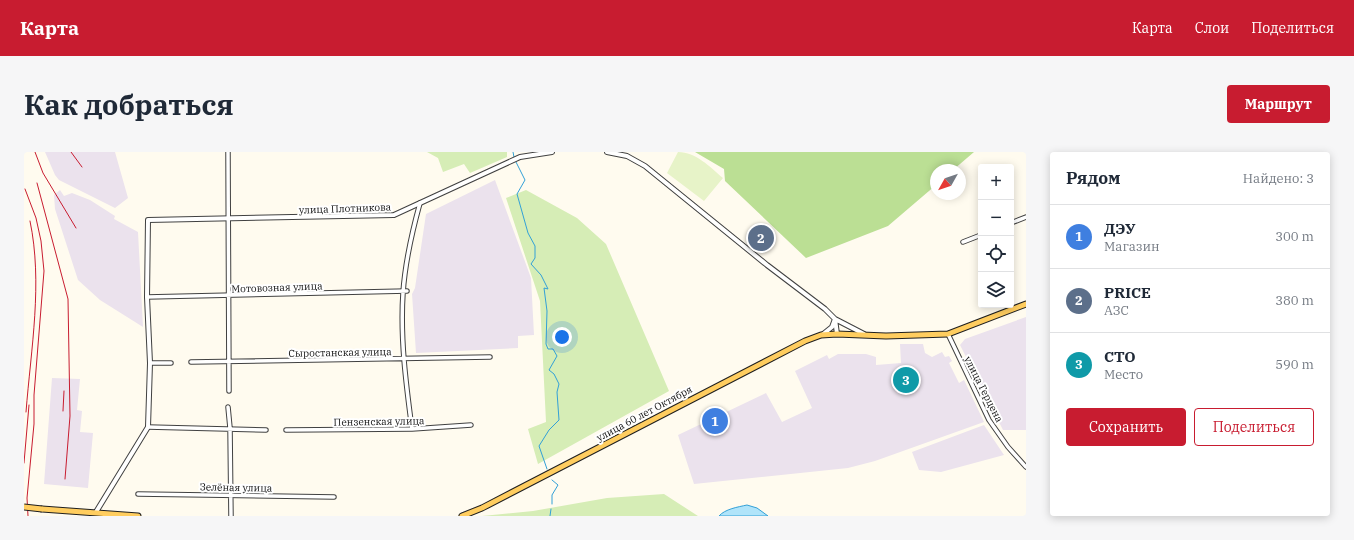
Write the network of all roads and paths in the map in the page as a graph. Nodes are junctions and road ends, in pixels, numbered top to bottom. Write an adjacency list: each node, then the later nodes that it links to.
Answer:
1 (228, 152): 6 (street)
2 (552, 152): 4 (street, улица Плотникова)
3 (607, 152): 14 (street)
4 (420, 203): 6 (street, улица Плотникова); 10 (street)
5 (1026, 217): 7 (street)
6 (229, 218): 11 (street); 12 (street, улица Плотникова)
7 (1014, 222)
8 (978, 236): 9 (street)
9 (963, 242)
10 (405, 291): 11 (street, Мотовозная улица); 20 (street)
11 (229, 296): 12 (street, Мотовозная улица); 22 (street)
12 (147, 297): 23 (street)
13 (1026, 304): 16 (main road, улица 60 лет Октября)
14 (835, 319): 15 (street); 17 (street); 18 (street)
15 (837, 334): 17 (main road, улица 60 лет Октября); 18 (main road, улица 60 лет Октября)
16 (948, 334): 18 (main road, улица 60 лет Октября); 33 (street, улица Герцена)
17 (821, 335): 41 (main road, улица 60 лет Октября)
18 (865, 335)
19 (490, 357): 20 (street, Сыростанская улица)
20 (405, 359): 22 (street, Сыростанская улица); 30 (street)
21 (191, 362): 22 (street, Сыростанская улица)
22 (228, 362): 25 (street)
23 (150, 363): 24 (street); 28 (street)
24 (171, 363)
25 (229, 391)
26 (228, 406): 29 (street)
27 (471, 425): 30 (street, Пензенская улица)
28 (148, 428): 29 (street); 38 (street)
29 (230, 428): 31 (street); 35 (street)
30 (412, 429): 32 (street, Пензенская улица)
31 (266, 430)
32 (286, 430)
33 (1026, 467)
34 (138, 494): 35 (street, Зелёная улица)
35 (231, 495): 36 (street, Зелёная улица); 40 (street)
36 (334, 497)
37 (24, 507): 38 (main road, bridge)
38 (96, 512): 39 (main road)
39 (138, 516)
40 (231, 516)
41 (462, 516)

